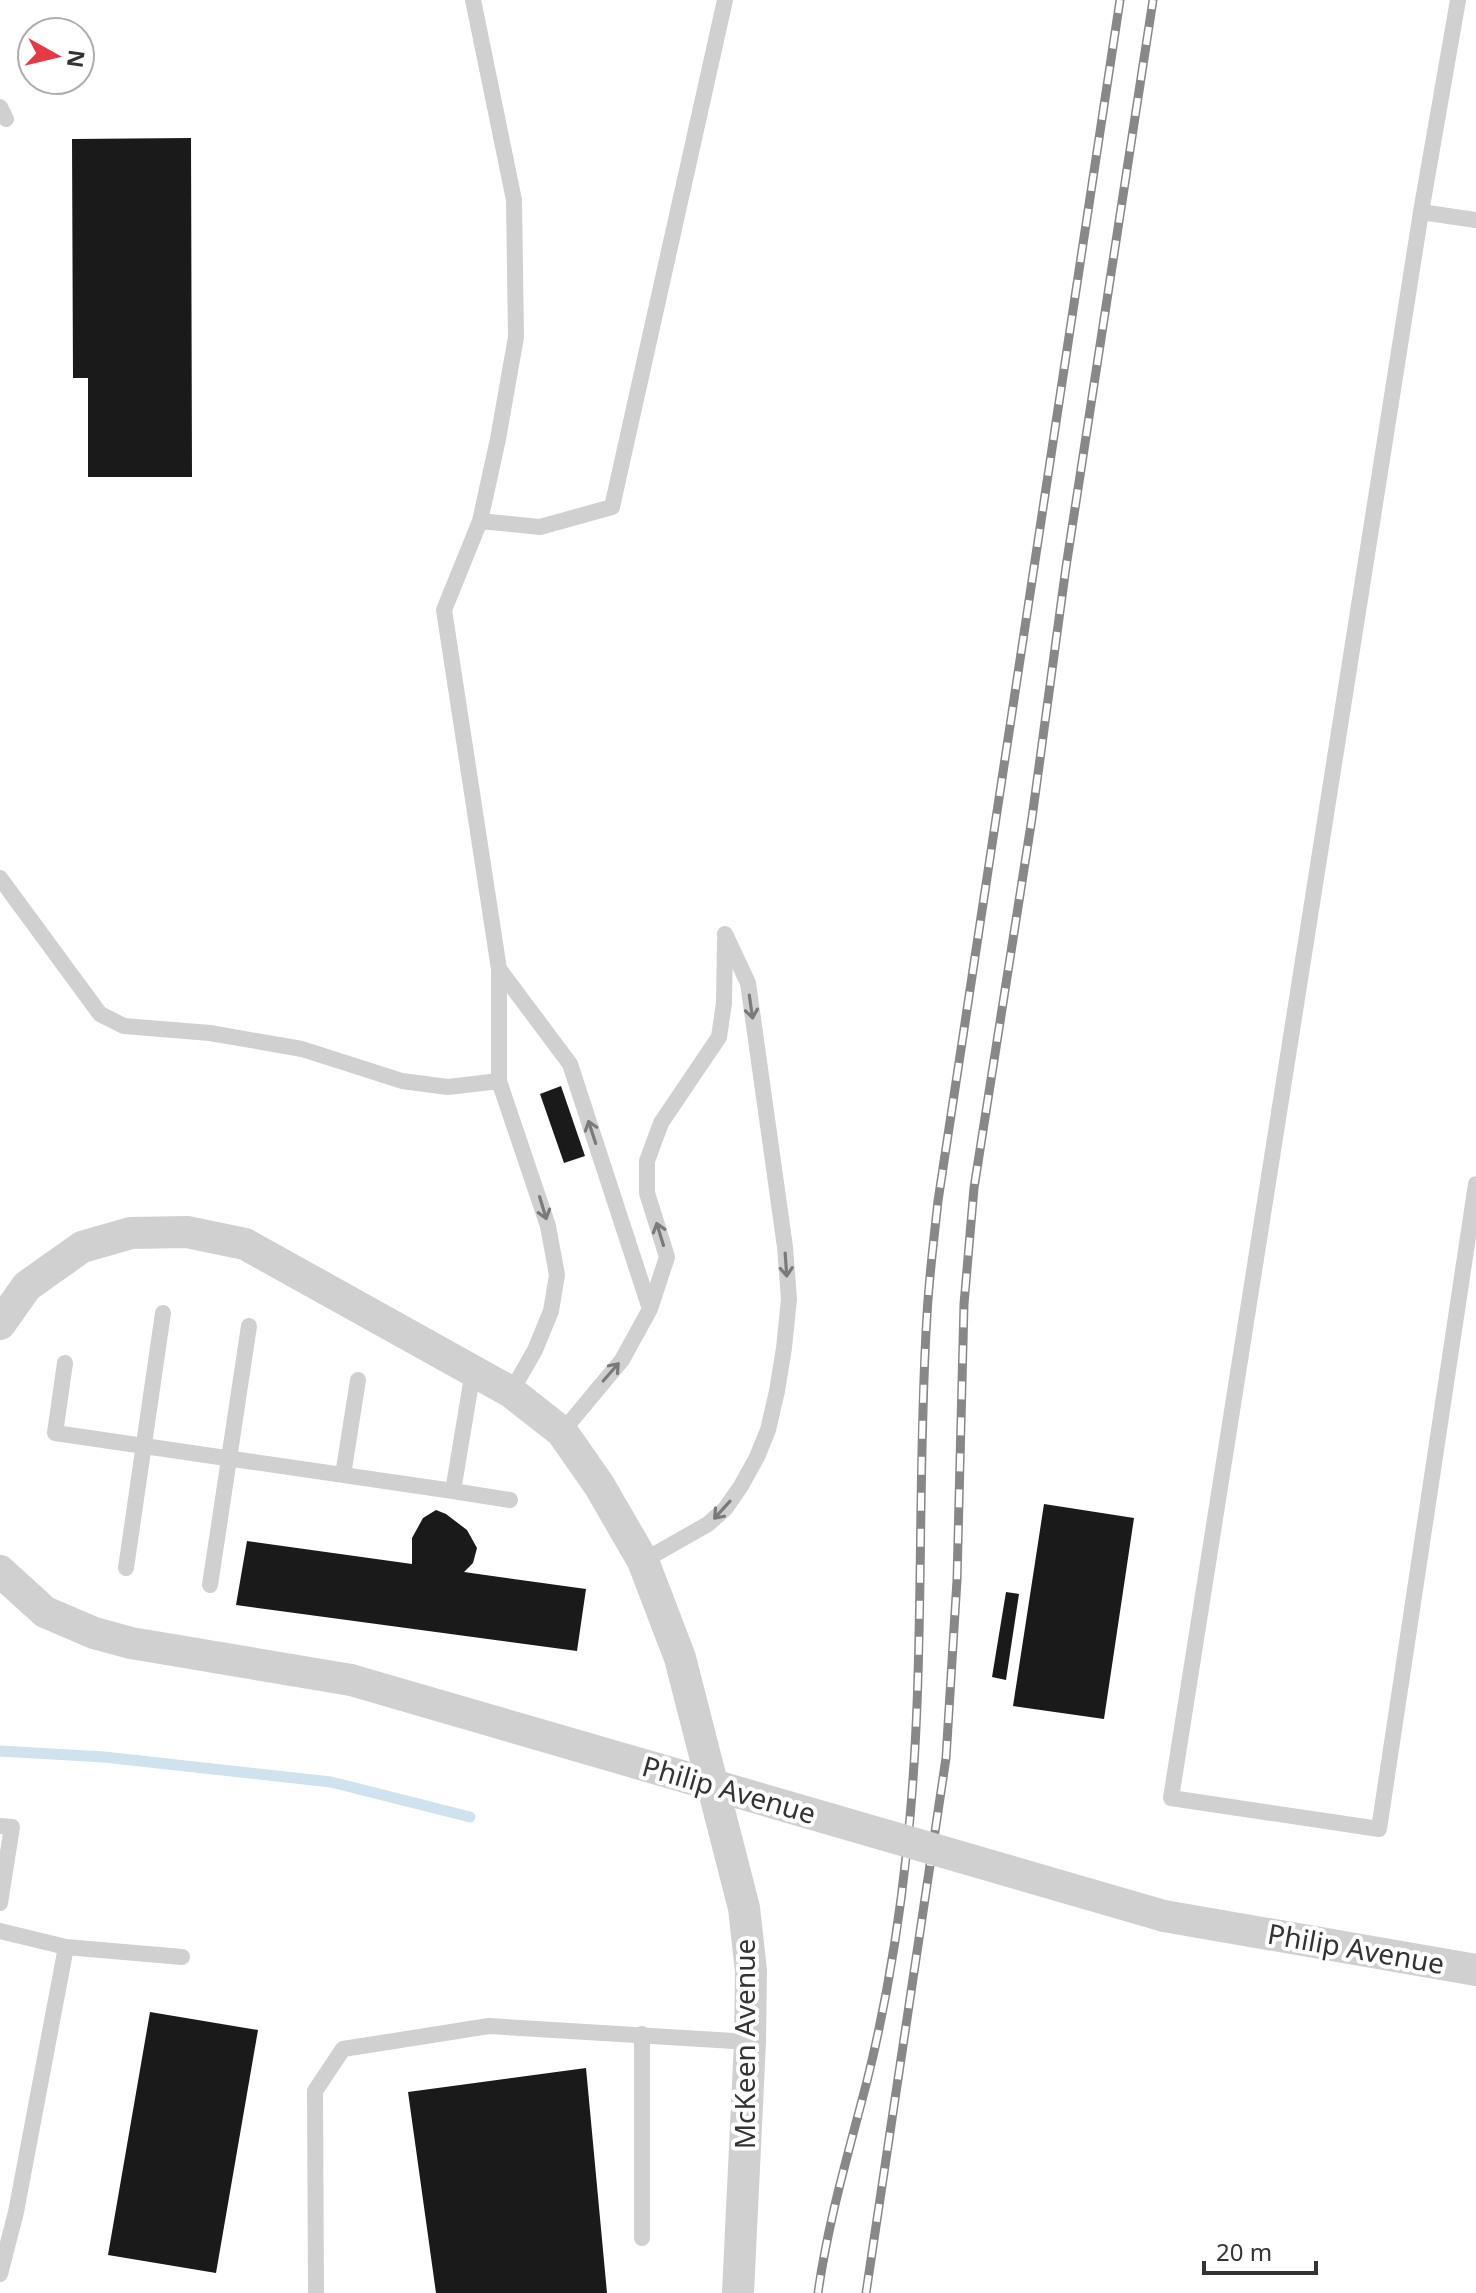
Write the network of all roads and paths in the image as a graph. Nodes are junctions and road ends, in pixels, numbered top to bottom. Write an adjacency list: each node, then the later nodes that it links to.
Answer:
1 (473, 0): 6 (lane)
2 (725, 0): 6 (lane)
3 (1458, 0): 4 (lane)
4 (1421, 212): 5 (lane); 10 (lane)
5 (1476, 220)
6 (480, 521): 8 (lane)
7 (0, 878): 9 (lane)
8 (499, 969): 9 (lane); 11 (lane, one-way to 8)
9 (499, 1081): 18 (lane, one-way to 18)
10 (1476, 1184)
11 (650, 1309): 19 (lane, one-way to 11); 25 (lane, one-way to 25)
12 (163, 1313): 20 (lane)
13 (0, 1324): 16 (street)
14 (249, 1326): 21 (lane)
15 (65, 1363): 20 (lane)
16 (473, 1371): 18 (street); 23 (lane)
17 (358, 1380): 22 (lane)
18 (511, 1392): 19 (street)
19 (562, 1432): 25 (street, McKeen Avenue)
20 (144, 1446): 21 (lane); 26 (lane)
21 (230, 1458): 22 (lane); 28 (lane)
22 (343, 1475): 23 (lane)
23 (453, 1491): 24 (lane)
24 (510, 1500)
25 (643, 1561): 36 (street, McKeen Avenue)
26 (126, 1568)
27 (0, 1571): 34 (street, Philip Avenue, bridge)
28 (210, 1585)
29 (0, 1826): 30 (lane)
30 (0, 1903)
31 (0, 1931): 32 (lane)
32 (66, 1947): 33 (lane); 37 (lane)
33 (182, 1957)
34 (1476, 1970)
35 (642, 2034): 36 (lane); 38 (lane); 40 (lane)
36 (750, 2042): 41 (street, McKeen Avenue)
37 (8, 2211): 39 (lane)
38 (642, 2238)
39 (0, 2274)
40 (316, 2293)
41 (738, 2293)

